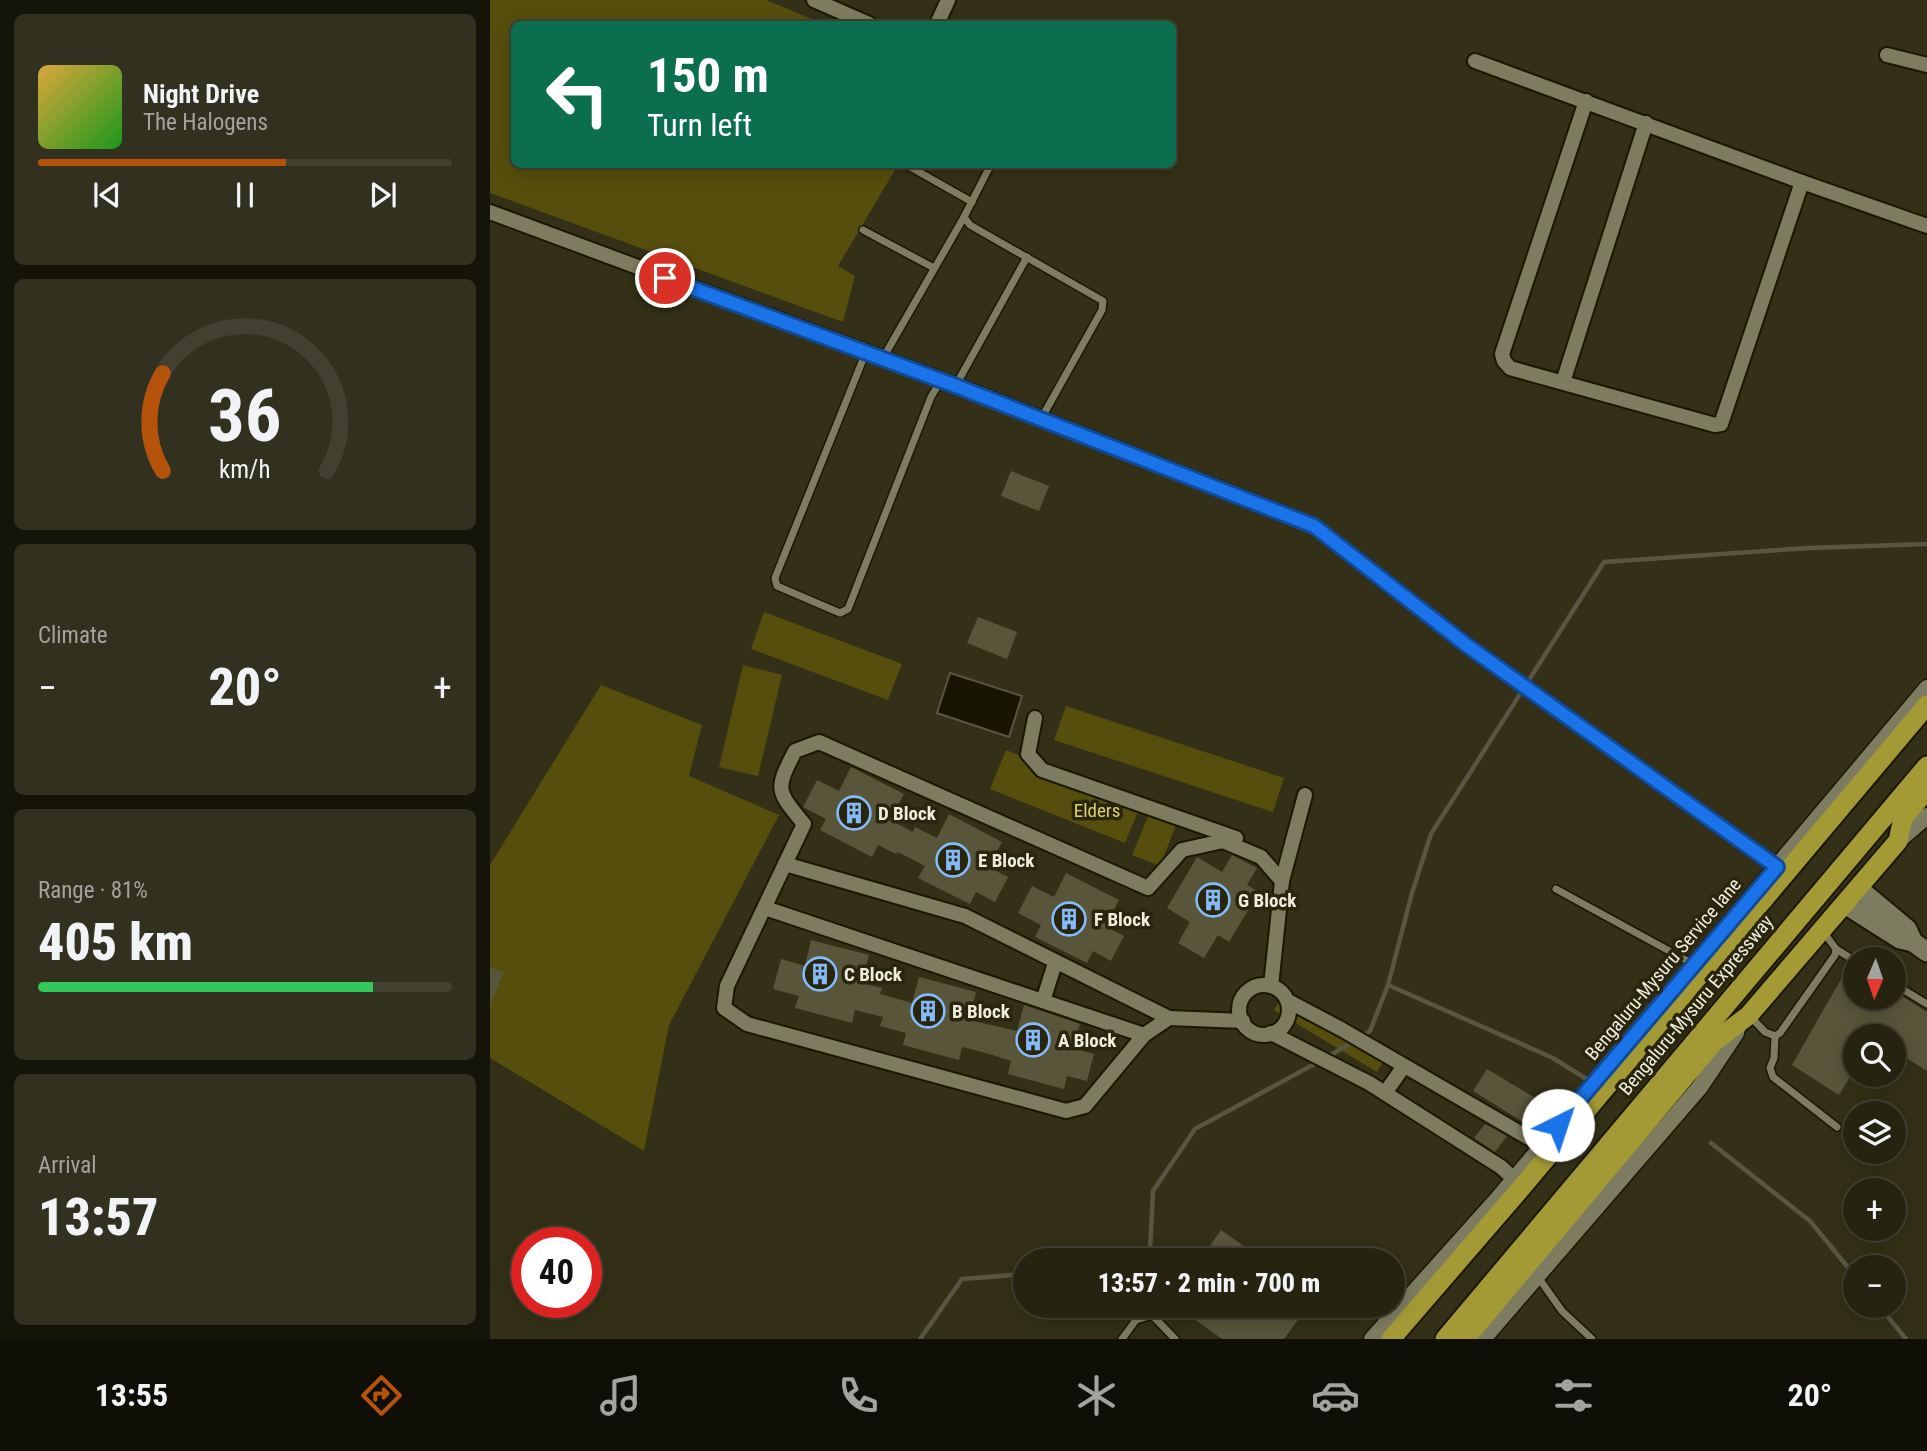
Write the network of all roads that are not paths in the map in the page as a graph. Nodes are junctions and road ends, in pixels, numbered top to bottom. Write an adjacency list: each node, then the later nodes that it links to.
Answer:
1 (814, 0): 3 (street)
2 (948, 0): 4 (street)
3 (862, 21)
4 (938, 21)
5 (1886, 55): 7 (street)
6 (1475, 61): 8 (street)
7 (1927, 65)
8 (1586, 101): 9 (street); 23 (street)
9 (1646, 123): 12 (street); 23 (street)
10 (912, 168): 13 (lane)
11 (989, 168): 13 (lane)
12 (1802, 182): 16 (street); 23 (street)
13 (972, 202): 15 (lane)
14 (490, 212): 20 (street)
15 (964, 216): 18 (lane); 19 (lane)
16 (1927, 226)
17 (863, 230): 19 (lane)
18 (1027, 257): 24 (lane); 25 (lane)
19 (934, 268): 21 (lane)
20 (866, 352): 21 (street); 22 (lane)
21 (883, 359): 22 (street)
22 (941, 380): 24 (street)
23 (1563, 382)
24 (956, 386): 25 (street)
25 (1041, 419): 37 (street)
26 (1927, 688): 37 (street, Bengaluru-Mysuru Service lane)
27 (1927, 705): 70 (highway)
28 (1035, 718): 35 (street)
29 (1927, 721): 71 (highway)
30 (1927, 766): 72 (highway, Bengaluru-Mysuru Expressway)
31 (1927, 790): 34 (highway, Bengaluru-Mysuru Expressway)
32 (1305, 794): 38 (street)
33 (1927, 816): 34 (street, Bengaluru-Mysuru Expressway)
34 (1898, 841): 39 (highway, Bengaluru-Mysuru Expressway)
35 (1261, 857): 36 (street); 38 (street)
36 (785, 864): 42 (street); 47 (street)
37 (1777, 867): 48 (street, Bengaluru-Mysuru Service lane)
38 (1282, 881): 49 (street)
39 (1858, 888): 41 (highway, Bengaluru-Mysuru Expressway); 44 (main road)
40 (1556, 889): 48 (lane)
41 (1845, 904): 43 (highway, Bengaluru-Mysuru Expressway); 44 (main road)
42 (765, 908): 51 (street); 58 (street)
43 (1822, 930): 45 (lane); 55 (highway, Bengaluru-Mysuru Expressway)
44 (1920, 947)
45 (1836, 949): 46 (lane); 59 (lane)
46 (1843, 953)
47 (1055, 963): 51 (street); 54 (street)
48 (1695, 965): 63 (street, Bengaluru-Mysuru Service lane)
49 (1271, 986): 52 (street); 56 (street)
50 (1906, 991): 53 (lane)
51 (1043, 1001): 58 (street)
52 (1288, 1001): 57 (street); 60 (street)
53 (1927, 1004)
54 (1169, 1018): 56 (street); 58 (street)
55 (1744, 1018): 59 (lane); 65 (street, Bengaluru-Mysuru Expressway); 66 (highway, Bengaluru-Mysuru Expressway)
56 (1242, 1021): 57 (street)
57 (1271, 1033): 61 (street)
58 (1144, 1035)
59 (1774, 1036): 62 (lane)
60 (1404, 1066): 61 (street); 63 (street)
61 (1385, 1093): 64 (street)
62 (1837, 1127)
63 (1541, 1145): 64 (street, Bengaluru-Mysuru Service lane)
64 (1513, 1178): 69 (street, Bengaluru-Mysuru Service lane)
65 (1538, 1276): 66 (street, Bengaluru-Mysuru Expressway); 74 (lane)
66 (1484, 1331): 73 (highway, Bengaluru-Mysuru Expressway)
67 (1122, 1339): 68 (lane)
68 (1175, 1339)
69 (1372, 1339)
70 (1391, 1339)
71 (1408, 1339)
72 (1446, 1339)
73 (1465, 1339)
74 (1592, 1339)

